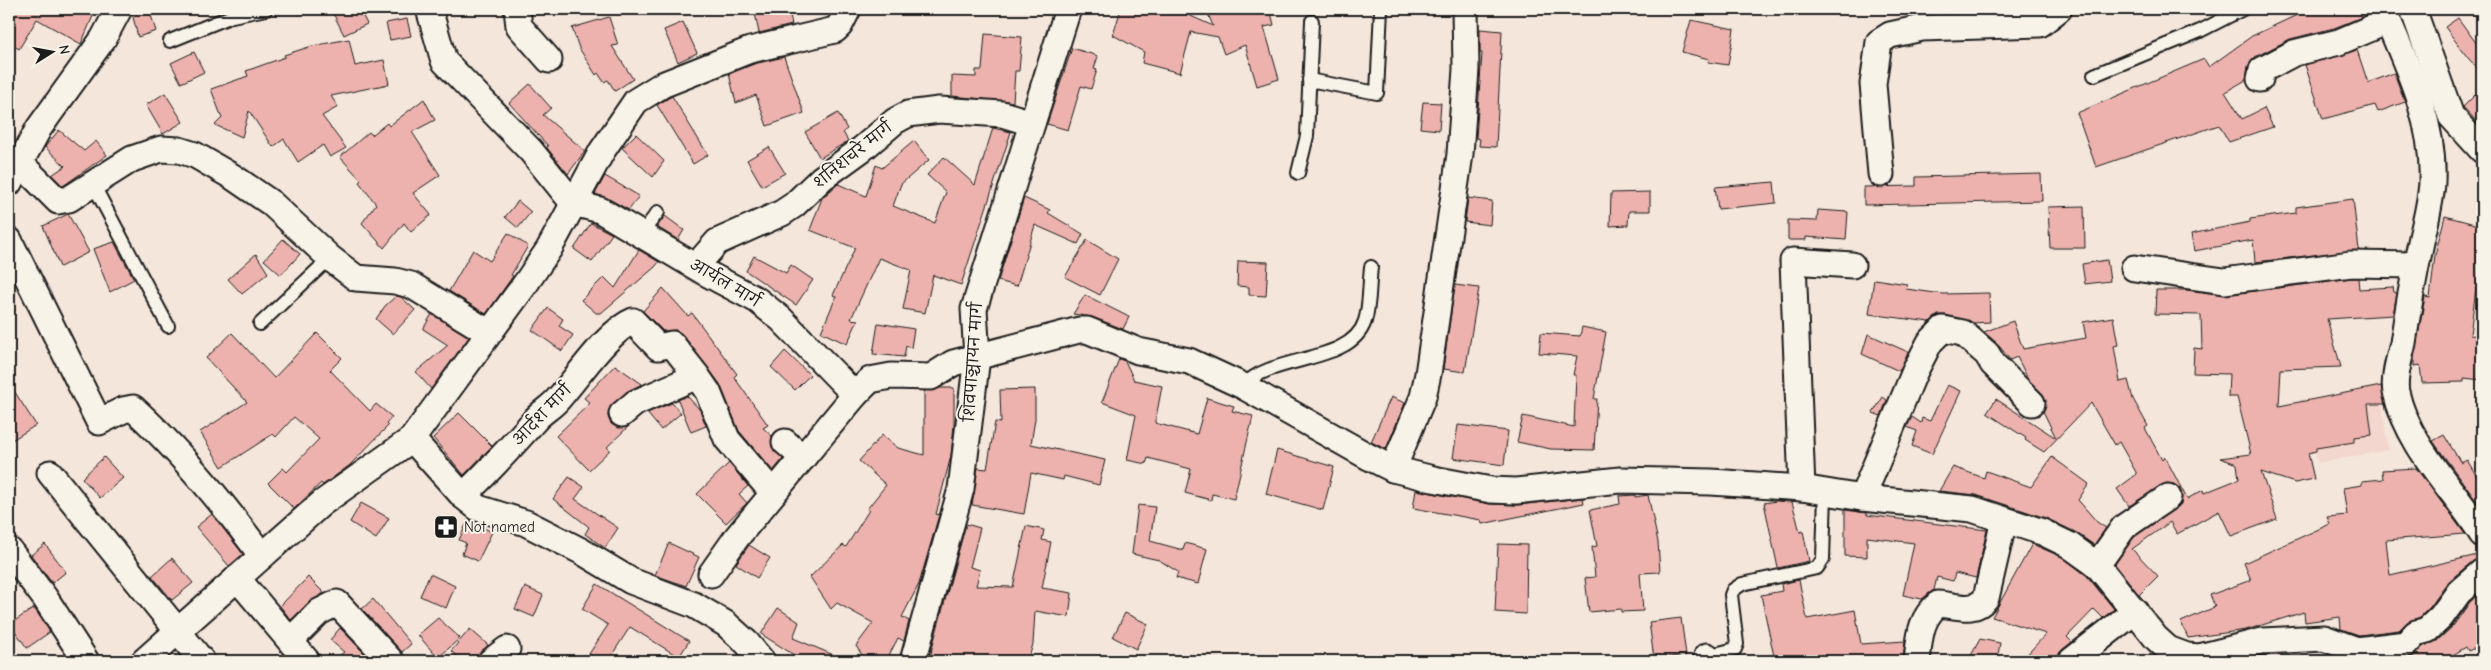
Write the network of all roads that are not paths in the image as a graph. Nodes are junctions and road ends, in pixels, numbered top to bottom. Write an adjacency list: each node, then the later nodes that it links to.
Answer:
1 (118, 9): 22 (street)
2 (266, 9): 14 (lane)
3 (428, 9): 25 (street)
4 (517, 9): 15 (street)
5 (1068, 9): 19 (street, शिवपाञ्चायन मार्ग)
6 (1381, 9): 18 (lane)
7 (1464, 9): 45 (street)
8 (2059, 9): 23 (street)
9 (2243, 9): 16 (lane)
10 (2413, 9): 20 (street)
11 (2385, 15): 17 (street); 30 (street)
12 (844, 17): 25 (street)
13 (1312, 21): 18 (lane)
14 (170, 40)
15 (549, 60)
16 (2094, 75)
17 (2260, 79)
18 (1309, 80): 21 (lane)
19 (1032, 123): 31 (street, शनिशचरे मार्ग); 38 (street, शिवपाञ्चायन मार्ग)
20 (2482, 150)
21 (1298, 173)
22 (15, 174): 24 (street)
23 (1881, 174)
24 (93, 184): 29 (street); 36 (lane)
25 (573, 203): 27 (street, आर्यल मार्ग); 37 (street)
26 (658, 212): 27 (lane)
27 (642, 233): 31 (street, आर्यल मार्ग)
28 (9, 240): 55 (street)
29 (330, 258): 35 (lane); 37 (street)
30 (2416, 265): 34 (street); 53 (street)
31 (696, 266): 41 (street, आर्यल मार्ग)
32 (1852, 266): 47 (street)
33 (1371, 267): 40 (lane)
34 (2134, 268)
35 (260, 324)
36 (168, 326)
37 (488, 332): 44 (street)
38 (977, 356): 40 (street); 41 (street); 72 (street, शिवपाञ्चायन मार्ग)
39 (697, 376): 43 (street); 48 (street); 49 (street, आर्दश मार्ग)
40 (1243, 386): 45 (street)
41 (855, 395): 48 (street)
42 (2032, 403): 51 (street)
43 (634, 411)
44 (412, 439): 49 (street); 55 (street)
45 (1393, 468): 47 (street)
46 (50, 473): 62 (street)
47 (1814, 490): 51 (street); 65 (lane)
48 (773, 493): 58 (street)
49 (463, 496): 71 (street)
50 (2168, 497): 56 (street)
51 (1862, 498): 52 (street)
52 (2004, 520): 56 (street); 73 (street)
53 (2482, 534)
54 (9, 550): 66 (street)
55 (262, 556): 59 (street)
56 (2098, 564): 60 (street)
57 (2482, 572): 61 (street)
58 (711, 574)
59 (237, 578): 62 (street); 63 (street)
60 (2135, 611): 64 (street); 74 (street)
61 (2427, 630): 64 (street); 75 (street)
62 (179, 632): 67 (street); 68 (street)
63 (291, 640): 69 (street); 70 (street)
64 (2271, 651)
65 (1708, 659)
66 (86, 661)
67 (144, 661)
68 (202, 661)
69 (307, 661)
70 (391, 661)
71 (762, 661)
72 (913, 661)
73 (1917, 661)
74 (2071, 661)
75 (2413, 661)

